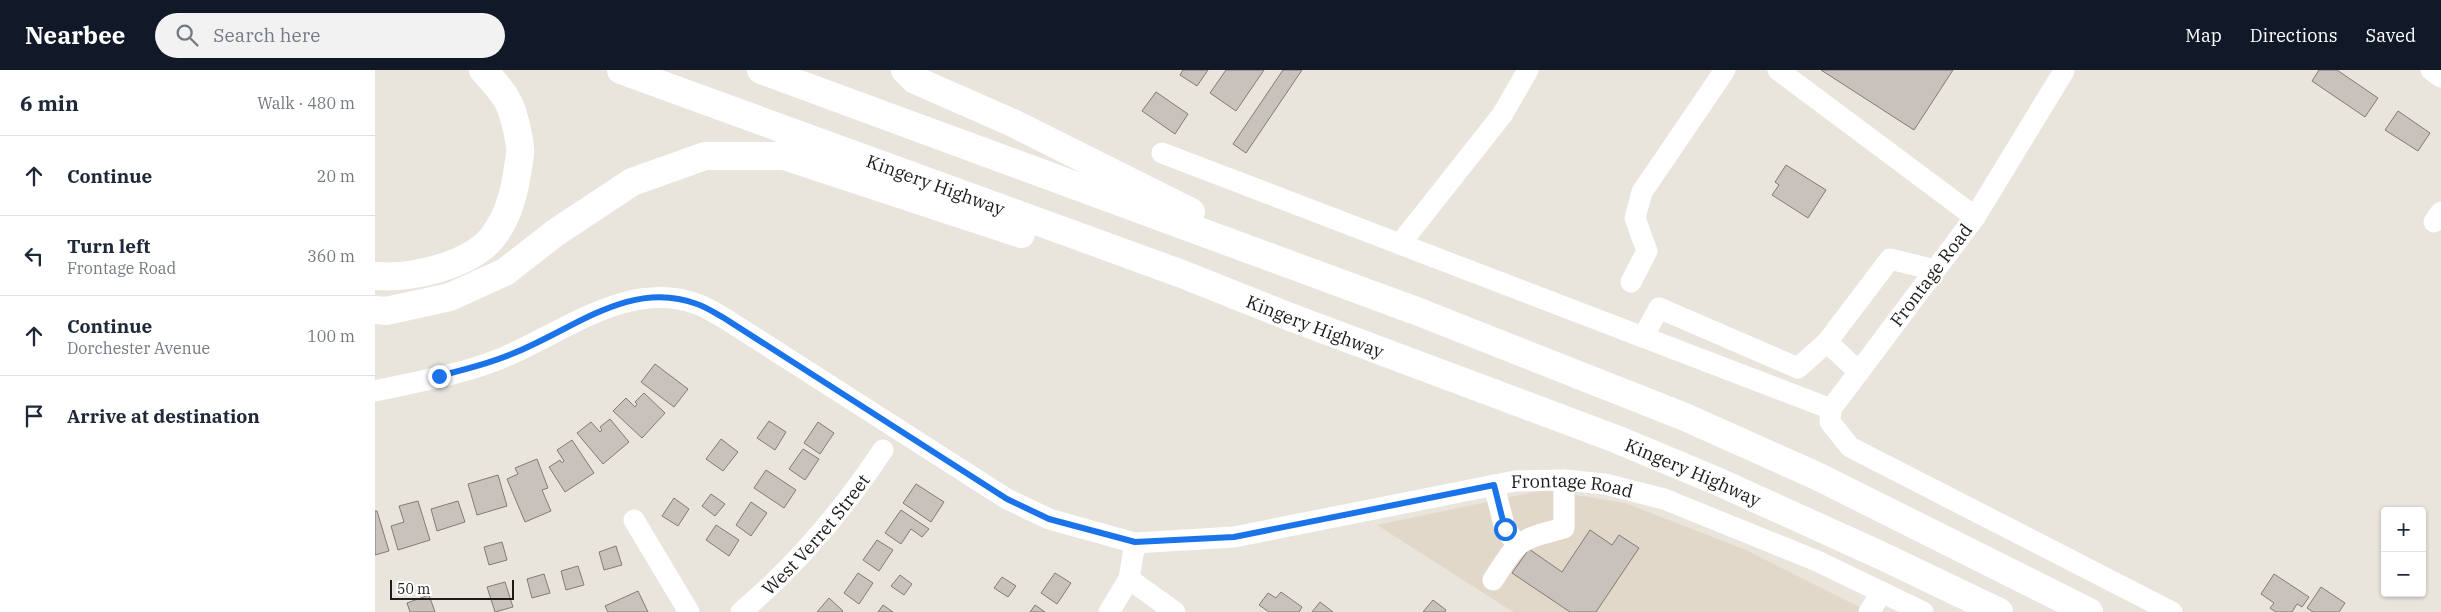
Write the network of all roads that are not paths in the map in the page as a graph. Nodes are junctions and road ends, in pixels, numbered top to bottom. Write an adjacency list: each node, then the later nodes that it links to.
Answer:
1 (483, 70): 16 (highway)
2 (621, 70): 15 (highway, Kingery Highway)
3 (761, 70): 19 (highway)
4 (905, 70): 19 (highway)
5 (1527, 70): 13 (street)
6 (1725, 70): 17 (street)
7 (1778, 70): 12 (street)
8 (2431, 70): 10 (street)
9 (2064, 71): 12 (street, Frontage Road)
10 (2441, 77)
11 (1162, 153): 13 (street)
12 (1975, 217): 14 (street, Frontage Road)
13 (1400, 244): 20 (street)
14 (1935, 270): 21 (street); 22 (street, Frontage Road)
15 (1182, 274): 18 (highway); 40 (highway, Kingery Highway)
16 (375, 276)
17 (1631, 282)
18 (375, 310)
19 (1419, 312): 41 (highway)
20 (1643, 337): 21 (street); 24 (street)
21 (1827, 342): 22 (street)
22 (1859, 372): 24 (street, Frontage Road)
23 (375, 391): 29 (street, Frontage Road)
24 (1831, 409): 42 (street)
25 (883, 450): 35 (street, West Verret Street)
26 (1564, 480): 27 (street, Frontage Road); 30 (street); 33 (street, Frontage Road)
27 (1494, 485): 29 (street, Frontage Road); 30 (street)
28 (634, 520): 34 (street)
29 (1135, 542): 31 (street)
30 (1517, 544): 32 (street)
31 (1129, 579): 36 (street); 37 (street)
32 (1493, 580)
33 (1882, 592): 38 (street); 39 (street, Frontage Road)
34 (689, 612)
35 (741, 612)
36 (1109, 612)
37 (1175, 612)
38 (1869, 612)
39 (1923, 612)
40 (1999, 612)
41 (2089, 612)
42 (2172, 612)

